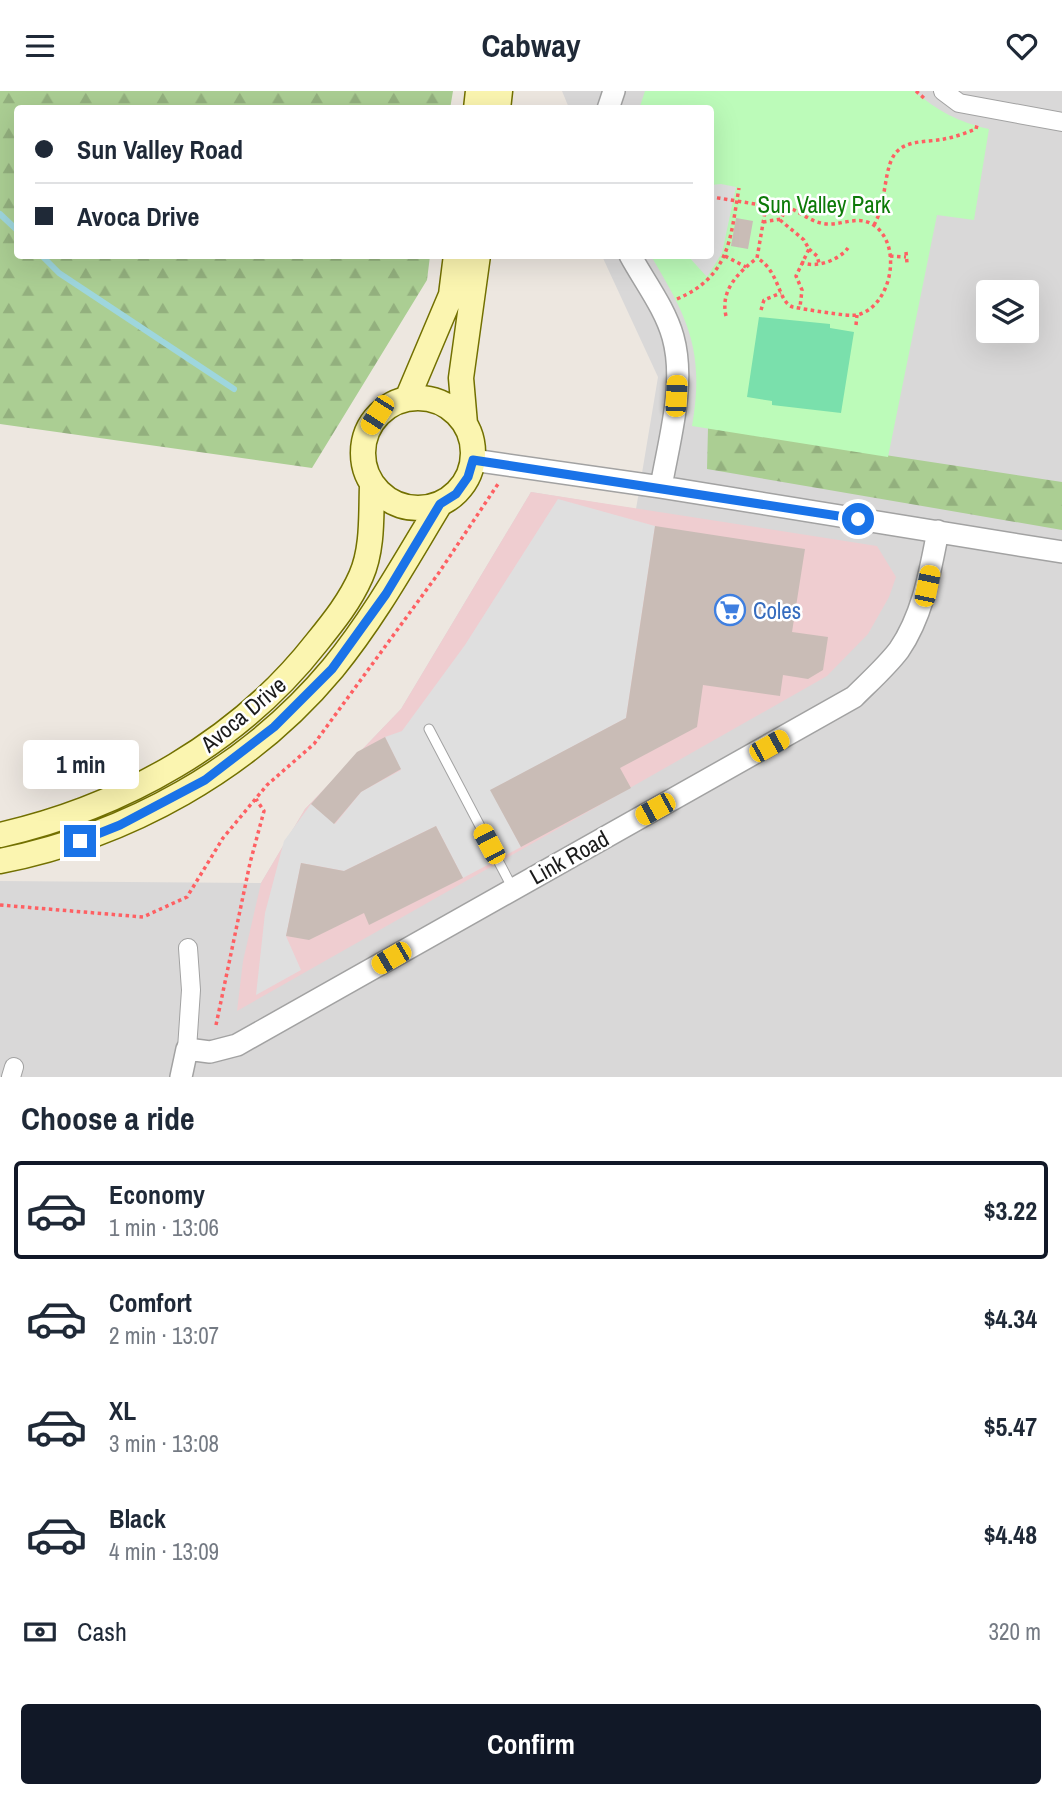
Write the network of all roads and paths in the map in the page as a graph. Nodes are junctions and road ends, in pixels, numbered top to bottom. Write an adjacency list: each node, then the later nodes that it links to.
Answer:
1 (943, 91): 2 (street)
2 (1062, 122)
3 (977, 125): 11 (path)
4 (739, 188): 6 (path)
5 (714, 198): 6 (path)
6 (737, 201): 7 (path); 14 (path)
7 (766, 205): 8 (path); 10 (path)
8 (787, 207): 9 (path); 11 (path)
9 (780, 220): 10 (path); 13 (path)
10 (763, 222): 16 (path)
11 (874, 225): 15 (path)
12 (848, 247): 21 (path)
13 (808, 249): 20 (path); 21 (path)
14 (725, 256): 23 (path); 25 (path)
15 (890, 256): 22 (path); 28 (path)
16 (757, 258): 23 (path); 24 (path)
17 (456, 259): 31 (main road)
18 (477, 259): 32 (main road)
19 (632, 259): 25 (street)
20 (801, 262): 21 (path); 26 (path)
21 (819, 263)
22 (907, 263)
23 (746, 267): 29 (path)
24 (781, 293): 26 (path); 27 (path)
25 (658, 307): 35 (street)
26 (800, 307): 28 (path)
27 (761, 310)
28 (857, 315): 30 (path)
29 (726, 316)
30 (856, 325)
31 (407, 399): 32 (main road); 34 (main road)
32 (465, 424): 33 (main road)
33 (473, 460): 35 (street); 36 (main road)
34 (372, 486): 36 (main road); 41 (main road, Avoca Drive)
35 (662, 487): 37 (street)
36 (440, 504): 42 (main road, Avoca Drive)
37 (938, 531): 38 (street); 43 (street, Link Road)
38 (1062, 552)
39 (429, 729): 43 (lane)
40 (256, 799): 45 (path)
41 (0, 835)
42 (0, 861)
43 (513, 889): 46 (street, Link Road)
44 (188, 947): 46 (street)
45 (216, 1025)
46 (187, 1049): 47 (street)
47 (181, 1077)

